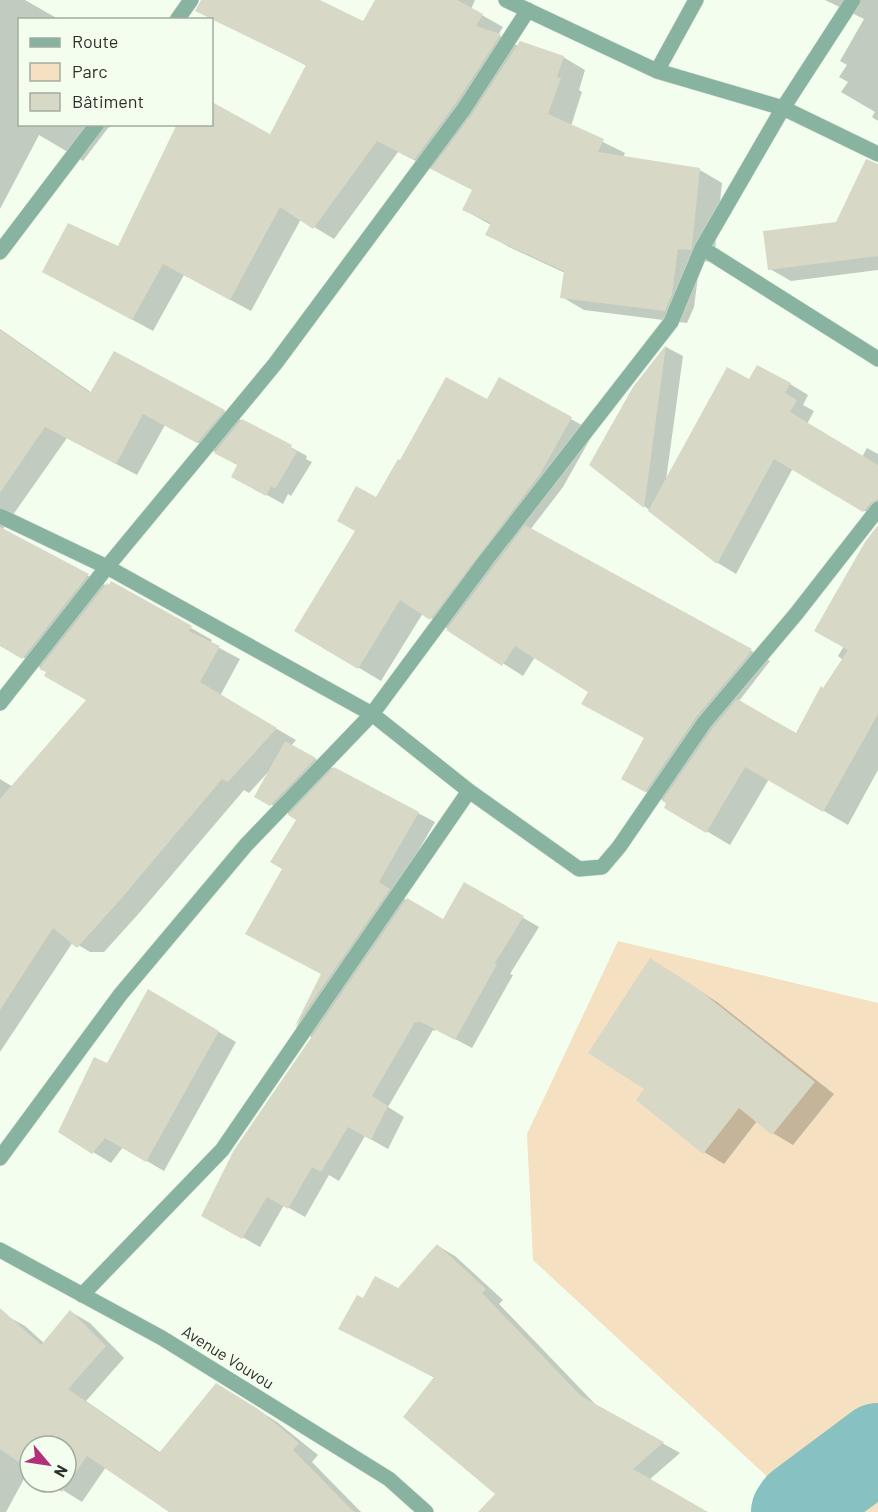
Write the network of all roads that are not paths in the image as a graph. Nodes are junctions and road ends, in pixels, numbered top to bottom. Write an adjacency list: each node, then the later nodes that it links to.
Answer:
1 (191, 0): 6 (street)
2 (506, 0): 5 (street)
3 (696, 0): 7 (street)
4 (853, 0): 8 (street)
5 (528, 10): 7 (street); 16 (street)
6 (178, 18)
7 (657, 71): 8 (street)
8 (783, 108): 10 (street); 11 (street)
9 (95, 126): 12 (street)
10 (878, 154)
11 (702, 248): 13 (street); 18 (street)
12 (0, 252)
13 (878, 359)
14 (878, 508): 19 (street)
15 (0, 516): 16 (street)
16 (107, 567): 17 (street); 18 (street)
17 (0, 703)
18 (372, 714): 19 (street); 20 (street)
19 (469, 791): 22 (street)
20 (0, 1158)
21 (0, 1250): 22 (street, Avenue Vouvou)
22 (82, 1295): 23 (street, Avenue Vouvou)
23 (426, 1512)

